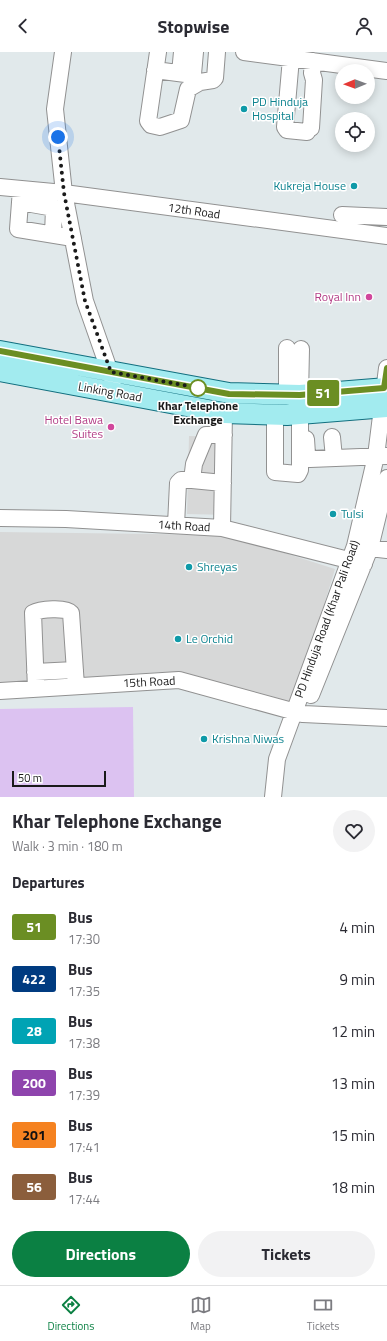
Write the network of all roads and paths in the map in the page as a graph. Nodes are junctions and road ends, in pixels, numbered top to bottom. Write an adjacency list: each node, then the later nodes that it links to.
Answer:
1 (63, 52): 15 (street)
2 (158, 52): 13 (street)
3 (168, 52): 13 (street)
4 (174, 52): 13 (street)
5 (182, 52): 13 (street)
6 (195, 52): 13 (street)
7 (203, 52): 13 (street)
8 (217, 52): 13 (street)
9 (244, 52): 10 (street)
10 (290, 66): 11 (street); 11 (street)
11 (310, 68): 12 (street)
12 (387, 71)
13 (179, 76)
14 (0, 187): 16 (street, 12th Road)
15 (64, 193): 16 (street, 12th Road); 17 (street, 12th Road); 21 (street)
16 (21, 196): 19 (street); 19 (street)
17 (342, 217): 18 (street); 20 (street, 12th Road)
18 (387, 217)
19 (53, 235): 21 (street)
20 (387, 236)
21 (73, 238): 26 (street)
22 (294, 349): 29 (street)
23 (0, 351): 26 (main road, Linking Road)
24 (387, 368): 28 (street, PD Hinduja Road (Khar Pali Road))
25 (0, 371): 27 (main road, Linking Road)
26 (111, 372): 27 (street); 29 (main road, Linking Road)
27 (115, 393): 30 (main road, Linking Road)
28 (385, 398): 29 (main road, Linking Road); 34 (street, PD Hinduja Road (Khar Pali Road))
29 (298, 405): 31 (main road, Linking Road); 31 (street); 35 (street)
30 (219, 412): 31 (main road, Linking Road); 32 (street)
31 (275, 415)
32 (218, 434): 37 (street); 38 (street)
33 (332, 438): 35 (street)
34 (382, 456): 35 (street); 43 (street, PD Hinduja Road (Khar Pali Road))
35 (334, 458)
36 (387, 478): 43 (street, PD Hinduja Road (Khar Pali Road))
37 (192, 480): 38 (street); 40 (street)
38 (223, 483): 41 (street)
39 (0, 518): 40 (street, 14th Road)
40 (176, 521): 41 (street, 14th Road)
41 (222, 524): 43 (street, 14th Road)
42 (387, 550): 43 (street, 14th Road)
43 (360, 554): 49 (street, PD Hinduja Road (Khar Pali Road))
44 (75, 670): 45 (street); 45 (street); 46 (street)
45 (35, 672): 47 (street)
46 (76, 686): 47 (street, 15th Road); 49 (street, 15th Road)
47 (36, 689): 48 (street, 15th Road)
48 (0, 691)
49 (299, 713): 50 (street, 15th Road); 51 (street, PD Hinduja Road (Khar Pali Road)); 52 (street, PD Hinduja Road (Khar Pali Road))
50 (387, 718)
51 (273, 797)
52 (284, 797)

